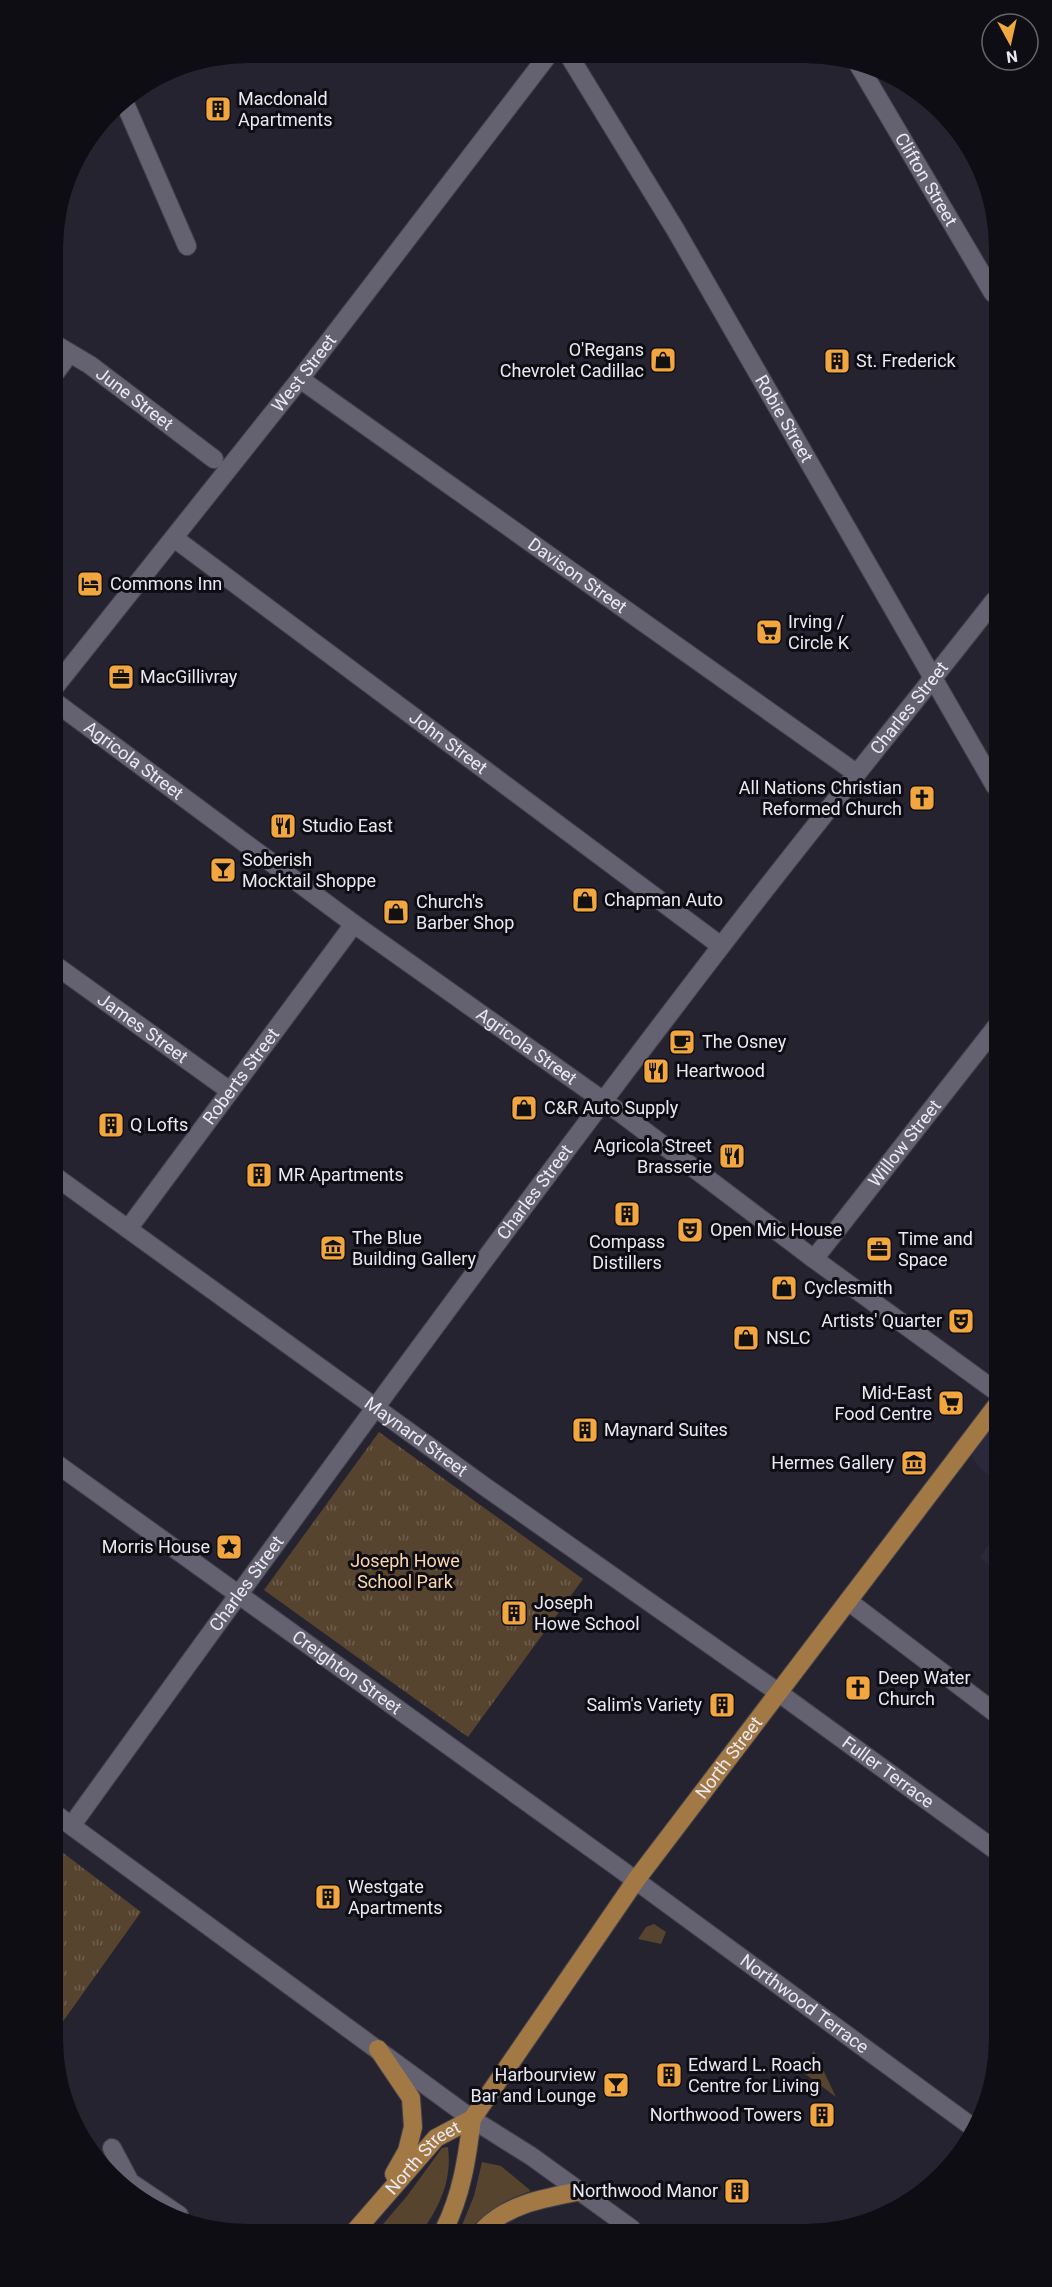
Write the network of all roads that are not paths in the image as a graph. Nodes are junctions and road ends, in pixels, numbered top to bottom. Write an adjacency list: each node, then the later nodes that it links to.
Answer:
1 (542, 63): 10 (street, West Street)
2 (574, 63): 15 (street, Robie Street)
3 (863, 73): 6 (street, Clifton Street)
4 (127, 108): 5 (street)
5 (187, 246)
6 (989, 286)
7 (63, 350): 8 (street, June Street)
8 (69, 354): 9 (street); 11 (street, June Street)
9 (63, 362)
10 (300, 379): 12 (street, West Street); 17 (street, Davison Street)
11 (214, 459)
12 (174, 538): 14 (street, West Street); 20 (street, John Street)
13 (989, 607): 15 (street, Charles Street)
14 (63, 677)
15 (933, 679): 17 (street, Charles Street); 18 (street, Robie Street)
16 (63, 708): 19 (street, Agricola Street)
17 (856, 773): 20 (street, Charles Street)
18 (989, 776)
19 (354, 924): 23 (street, Roberts Street); 24 (street, Agricola Street)
20 (721, 946): 24 (street, Charles Street)
21 (63, 970): 23 (street, James Street)
22 (989, 1035): 27 (street, Willow Street)
23 (230, 1091): 26 (street, Roberts Street)
24 (604, 1101): 27 (street, Agricola Street); 29 (street, Charles Street)
25 (63, 1182): 26 (street, Maynard Street)
26 (128, 1229): 29 (street, Maynard Street)
27 (814, 1259): 28 (street, Agricola Street)
28 (989, 1386)
29 (376, 1408): 32 (street, Charles Street); 34 (street, Maynard Street)
30 (989, 1416): 33 (main road, North Street)
31 (63, 1468): 32 (street, Creighton Street)
32 (239, 1595): 36 (street, Charles Street); 38 (street, Creighton Street)
33 (848, 1601): 34 (main road, North Street); 35 (street)
34 (779, 1693): 37 (street, Fuller Terrace); 38 (main road, North Street)
35 (989, 1708)
36 (65, 1821): 39 (street)
37 (989, 1845)
38 (636, 1880): 40 (main road, North Street); 41 (street, Northwood Terrace)
39 (378, 2049): 40 (street); 47 (main road)
40 (472, 2119): 45 (street); 47 (main road, North Street); 49 (main road, North Street)
41 (968, 2124)
42 (112, 2148): 43 (street)
43 (130, 2181)
44 (132, 2183): 46 (street)
45 (580, 2191): 50 (main road); 51 (street)
46 (147, 2193)
47 (380, 2202): 48 (main road, North Street)
48 (361, 2224)
49 (447, 2224)
50 (489, 2224)
51 (625, 2224)

